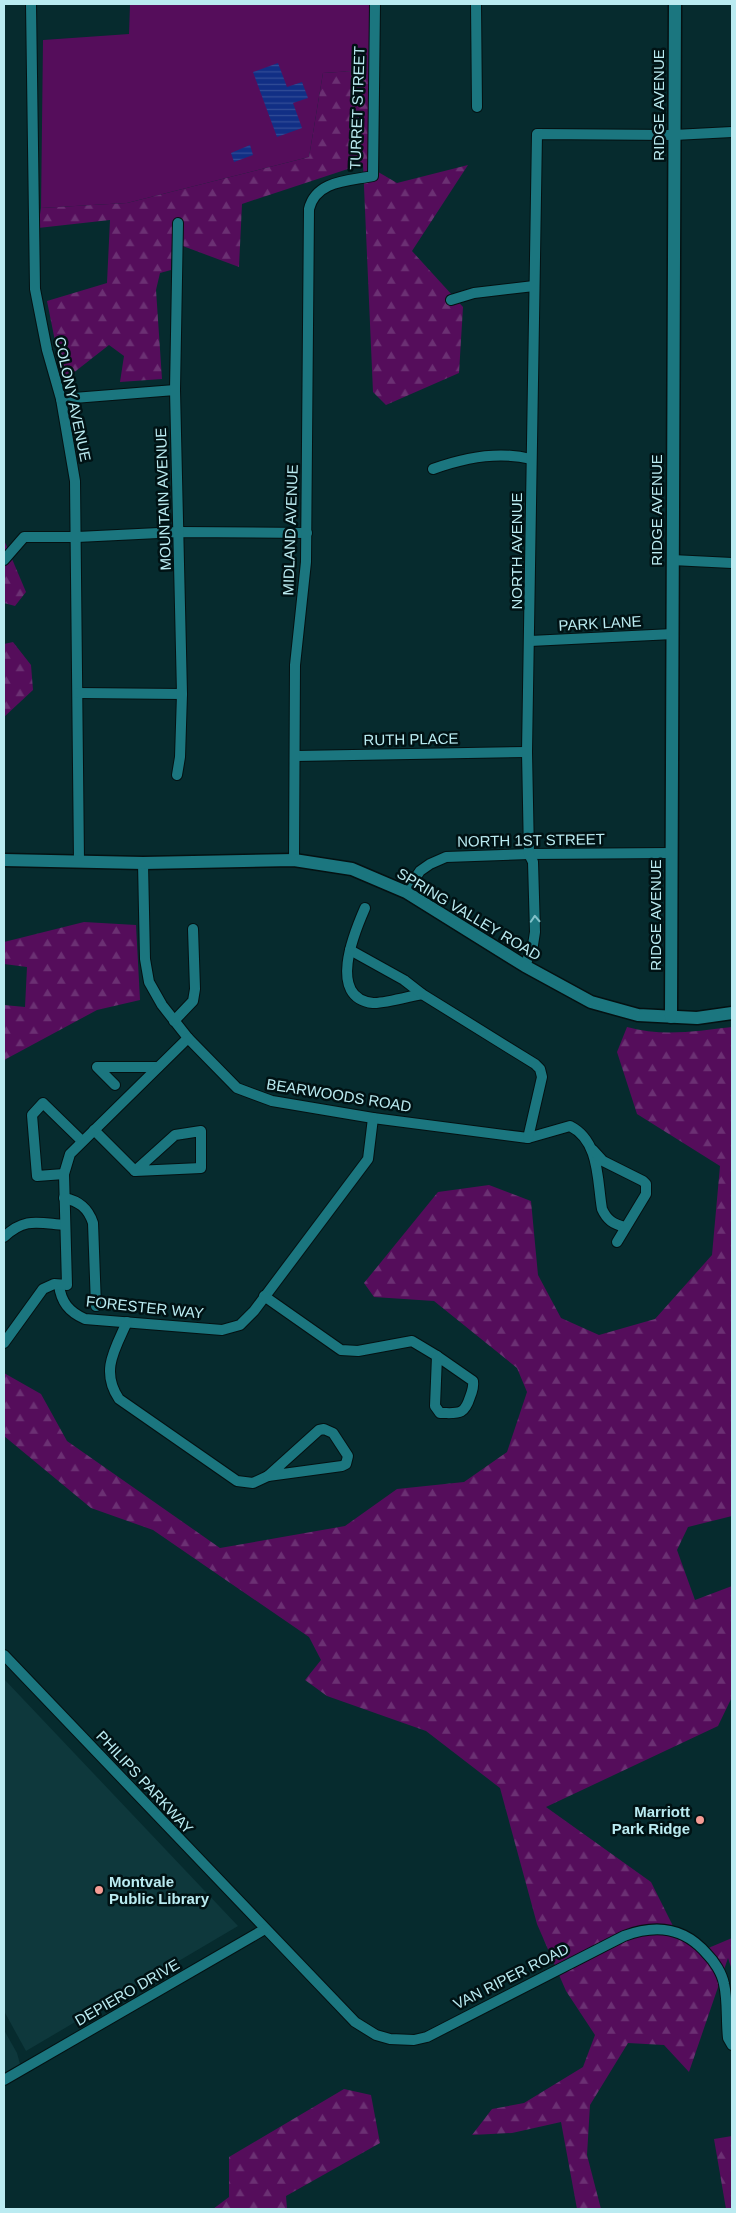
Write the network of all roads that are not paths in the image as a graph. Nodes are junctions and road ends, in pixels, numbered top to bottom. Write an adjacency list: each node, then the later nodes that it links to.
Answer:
1 (31, 4): 13 (street, COLONY AVENUE)
2 (375, 4): 8 (street, TURRET STREET)
3 (476, 4): 5 (street)
4 (675, 4): 7 (street, RIDGE AVENUE)
5 (477, 107)
6 (732, 132): 7 (street)
7 (674, 135): 10 (street, NORTH AVENUE); 20 (street, RIDGE AVENUE)
8 (311, 201): 17 (street, MIDLAND AVENUE)
9 (178, 223): 12 (street, MOUNTAIN AVENUE)
10 (534, 286): 11 (street); 14 (street, NORTH AVENUE)
11 (451, 300)
12 (175, 390): 13 (street); 16 (street, MOUNTAIN AVENUE)
13 (61, 399): 18 (street, COLONY AVENUE)
14 (531, 459): 15 (street); 23 (street, NORTH AVENUE)
15 (433, 469)
16 (179, 532): 17 (street); 18 (street); 25 (street, MOUNTAIN AVENUE)
17 (307, 533): 27 (street, MIDLAND AVENUE)
18 (77, 537): 19 (street); 24 (street, COLONY AVENUE)
19 (4, 560)
20 (672, 560): 21 (street); 22 (street, RIDGE AVENUE)
21 (732, 563)
22 (672, 634): 23 (street, PARK LANE); 29 (street, RIDGE AVENUE)
23 (530, 642): 26 (street, NORTH AVENUE)
24 (78, 693): 25 (street); 33 (street, COLONY AVENUE)
25 (182, 694): 28 (street, MOUNTAIN AVENUE)
26 (527, 752): 27 (street, RUTH PLACE); 30 (street, NORTH AVENUE)
27 (296, 756): 32 (street, MIDLAND AVENUE)
28 (177, 775)
29 (672, 853): 30 (street, NORTH 1ST STREET); 42 (street, RIDGE AVENUE)
30 (529, 854): 35 (street, NORTH 1ST STREET); 39 (street, NORTH AVENUE, one-way to 30)
31 (4, 860): 33 (street, SPRING VALLEY ROAD)
32 (294, 860): 34 (street, SPRING VALLEY ROAD); 35 (street, SPRING VALLEY ROAD)
33 (79, 862): 34 (street, SPRING VALLEY ROAD)
34 (143, 862): 43 (street, BEARWOODS ROAD)
35 (406, 892): 39 (street, SPRING VALLEY ROAD)
36 (365, 908): 38 (street)
37 (193, 929): 43 (street)
38 (350, 950): 40 (street); 40 (street)
39 (525, 966): 42 (street, SPRING VALLEY ROAD)
40 (422, 994): 49 (street)
41 (732, 1013): 42 (street, SPRING VALLEY ROAD)
42 (671, 1017)
43 (174, 1021): 44 (street, BEARWOODS ROAD)
44 (188, 1038): 45 (street, FORESTER WAY); 47 (street, BEARWOODS ROAD)
45 (158, 1067): 46 (street); 48 (street, FORESTER WAY)
46 (115, 1085)
47 (373, 1118): 49 (street, BEARWOODS ROAD); 60 (street, FORESTER WAY)
48 (94, 1130): 50 (street, FORESTER WAY); 52 (street)
49 (528, 1138): 51 (street, BEARWOODS ROAD)
50 (82, 1141): 53 (street, FORESTER WAY); 53 (street)
51 (592, 1150): 56 (street, BEARWOODS ROAD); 56 (street, BEARWOODS ROAD)
52 (135, 1171): 52 (street)
53 (64, 1174): 54 (street, FORESTER WAY)
54 (64, 1198): 55 (street, FORESTER WAY); 61 (street)
55 (65, 1225): 57 (street); 59 (street, FORESTER WAY)
56 (625, 1227): 58 (street, BEARWOODS ROAD)
57 (4, 1237)
58 (617, 1242)
59 (60, 1285): 62 (street, FORESTER WAY); 63 (street)
60 (264, 1296): 62 (street, FORESTER WAY); 64 (street)
61 (96, 1306)
62 (126, 1322): 65 (street)
63 (4, 1343)
64 (436, 1356): 64 (street)
65 (268, 1476): 65 (street)
66 (4, 1655): 67 (street, PHILIPS PARKWAY)
67 (265, 1929): 68 (street, VAN RIPER ROAD); 69 (street, DEPIERO DRIVE)
68 (732, 2045)
69 (4, 2080)

